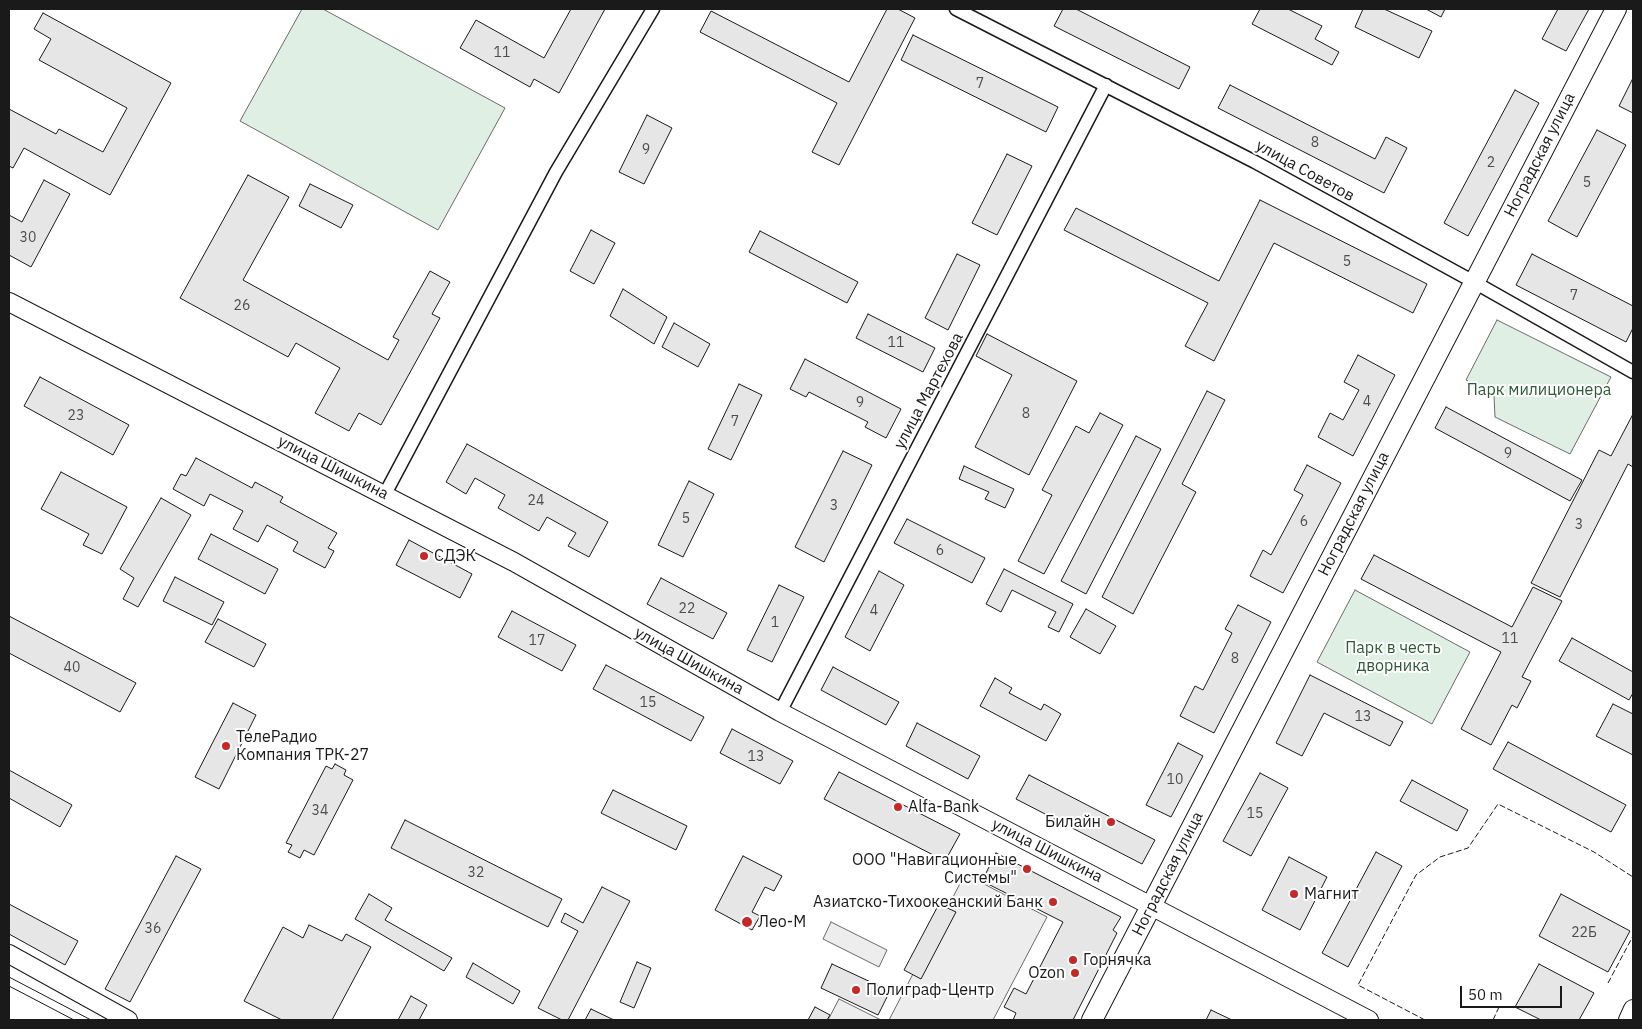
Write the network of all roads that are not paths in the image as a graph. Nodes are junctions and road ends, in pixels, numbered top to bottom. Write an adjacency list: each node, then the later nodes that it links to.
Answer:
1 (653, 9): 8 (street)
2 (956, 9): 4 (street, улица Советов)
3 (1616, 9): 5 (main road, Ноградская улица)
4 (1106, 85): 5 (street, улица Советов); 9 (street, улица Мартехова)
5 (1474, 282): 7 (street, улица Советов); 10 (main road, Ноградская улица)
6 (9, 302): 8 (main road, улица Шишкина)
7 (1633, 372)
8 (385, 494): 9 (main road, улица Шишкина)
9 (780, 712): 10 (main road, улица Шишкина)
10 (1152, 905): 14 (main road, Ноградская улица); 15 (main road, улица Шишкина)
11 (9, 954): 13 (main road)
12 (1633, 1010): 16 (main road)
13 (128, 1020)
14 (1092, 1020)
15 (1369, 1020)
16 (1628, 1020)

